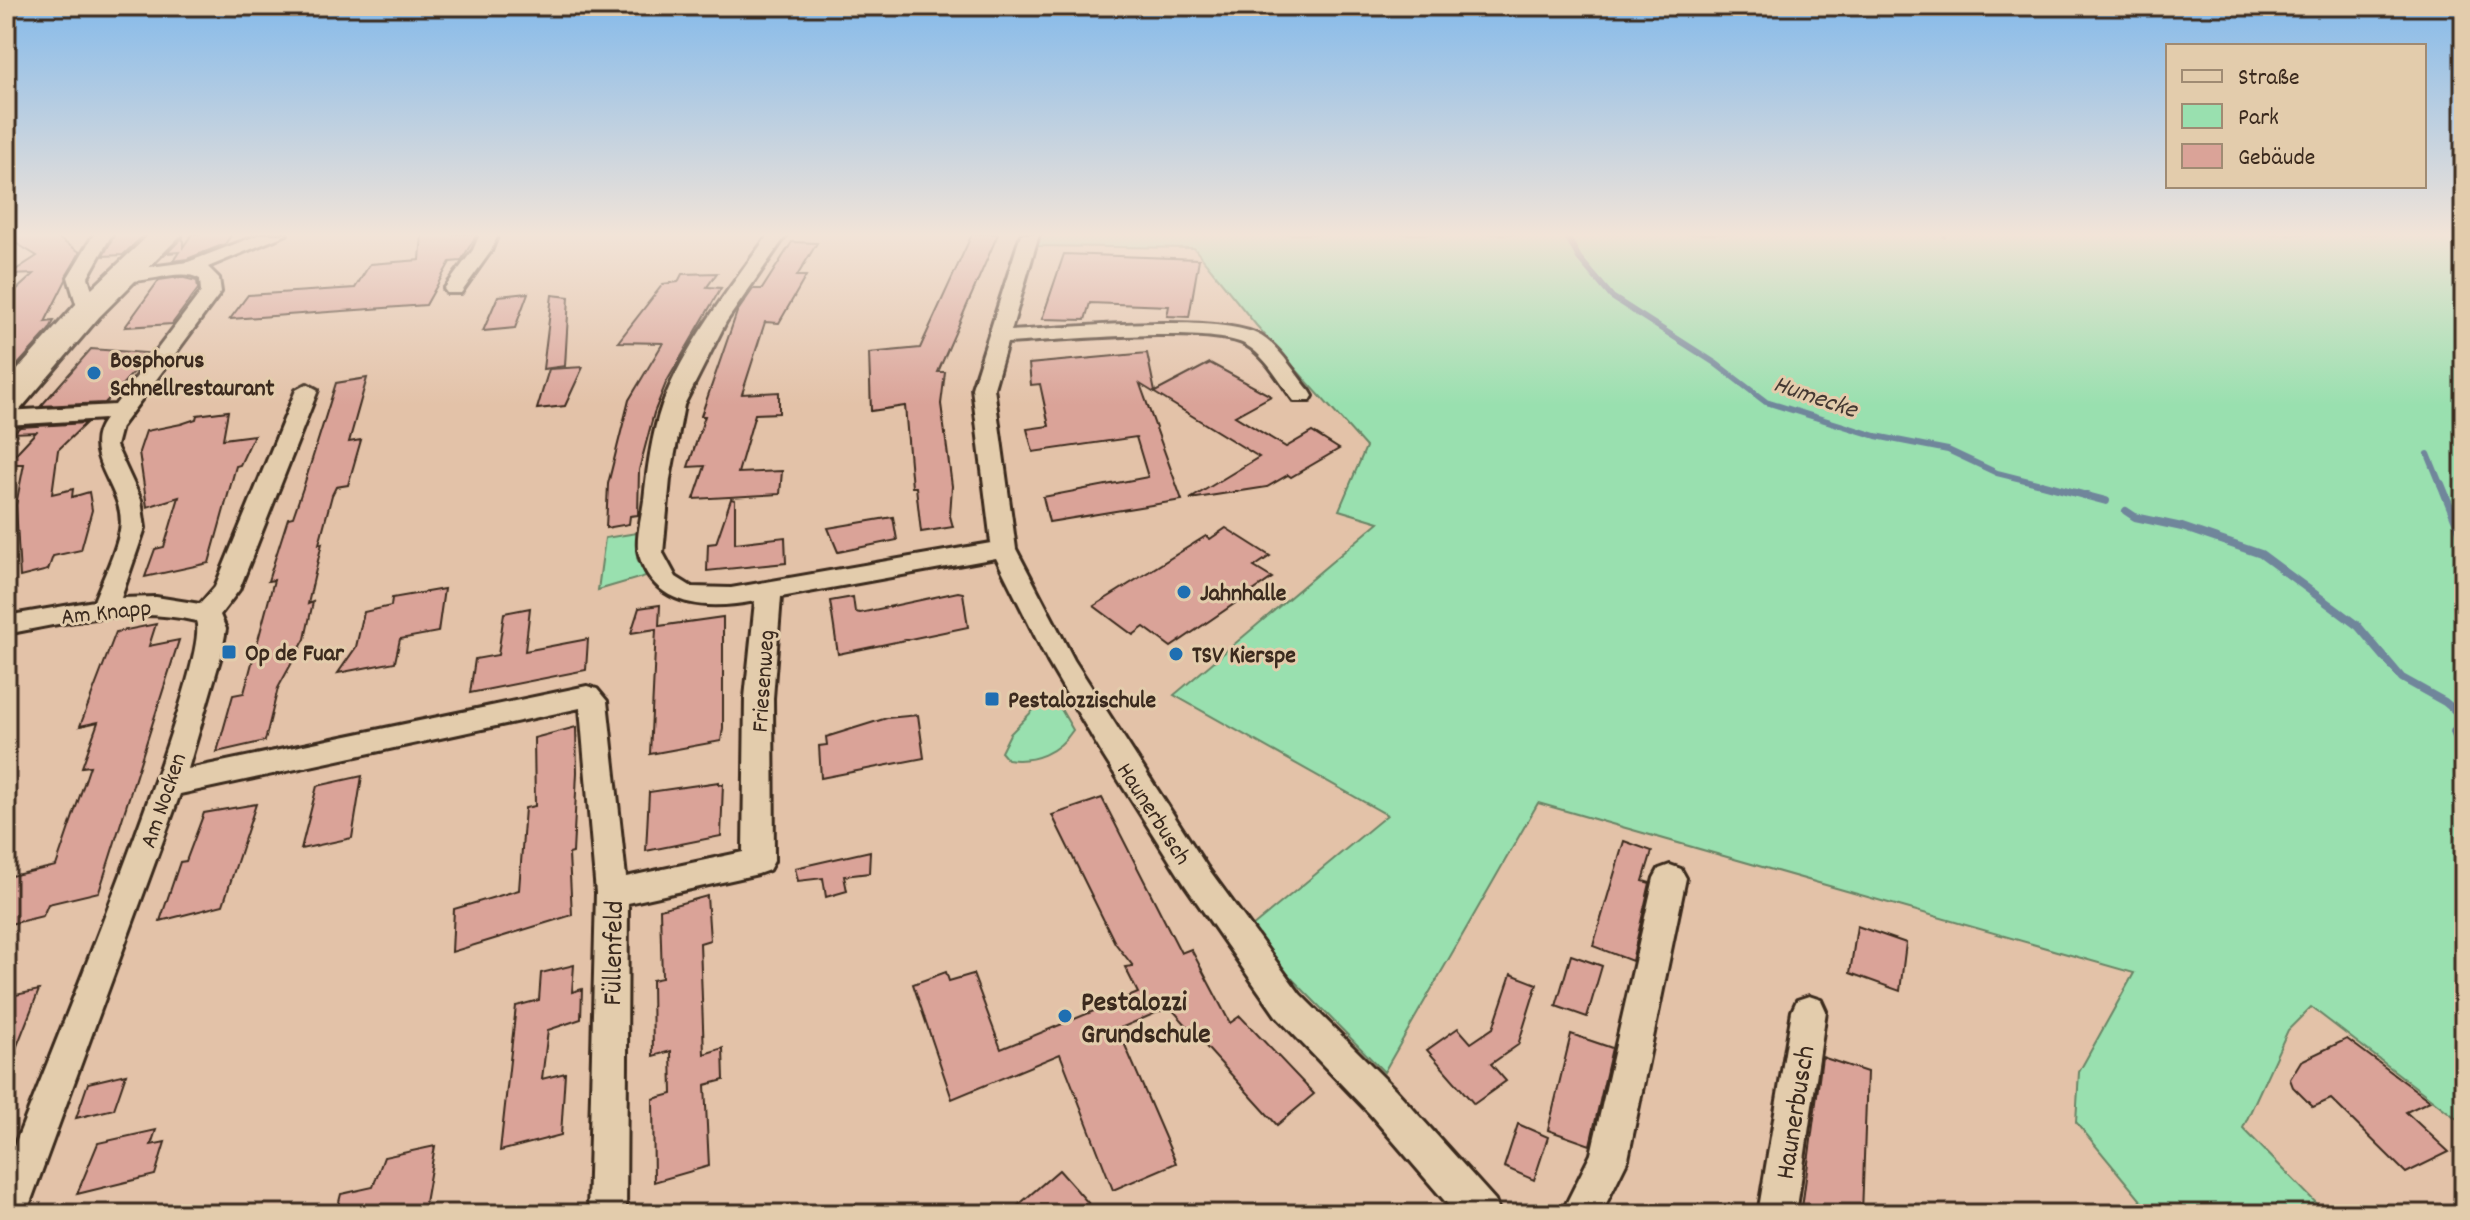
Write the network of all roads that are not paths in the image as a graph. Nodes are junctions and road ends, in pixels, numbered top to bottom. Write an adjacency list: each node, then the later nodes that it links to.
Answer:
1 (82, 291): 6 (street)
2 (109, 291): 6 (main road)
3 (211, 291): 11 (street)
4 (738, 291): 14 (street)
5 (1011, 291): 7 (street, Haunerbusch)
6 (88, 310): 10 (main road)
7 (996, 338): 9 (street); 13 (street, Haunerbusch)
8 (307, 390): 16 (street)
9 (1302, 396)
10 (6, 405)
11 (121, 411): 12 (street); 15 (street)
12 (6, 418)
13 (1004, 549): 14 (street); 24 (street, Haunerbusch)
14 (769, 590): 20 (street, Friesenweg)
15 (105, 607): 16 (street, Am Knapp); 17 (street, Am Knapp)
16 (206, 614): 18 (street, Am Nocken)
17 (6, 625)
18 (169, 785): 20 (street, Füllenfeld); 22 (street, Am Nocken)
19 (1670, 878): 25 (street)
20 (612, 893): 23 (street, Füllenfeld)
21 (1809, 1011): 26 (street, Haunerbusch)
22 (9, 1203)
23 (607, 1214)
24 (1481, 1214)
25 (1580, 1214)
26 (1777, 1214)

